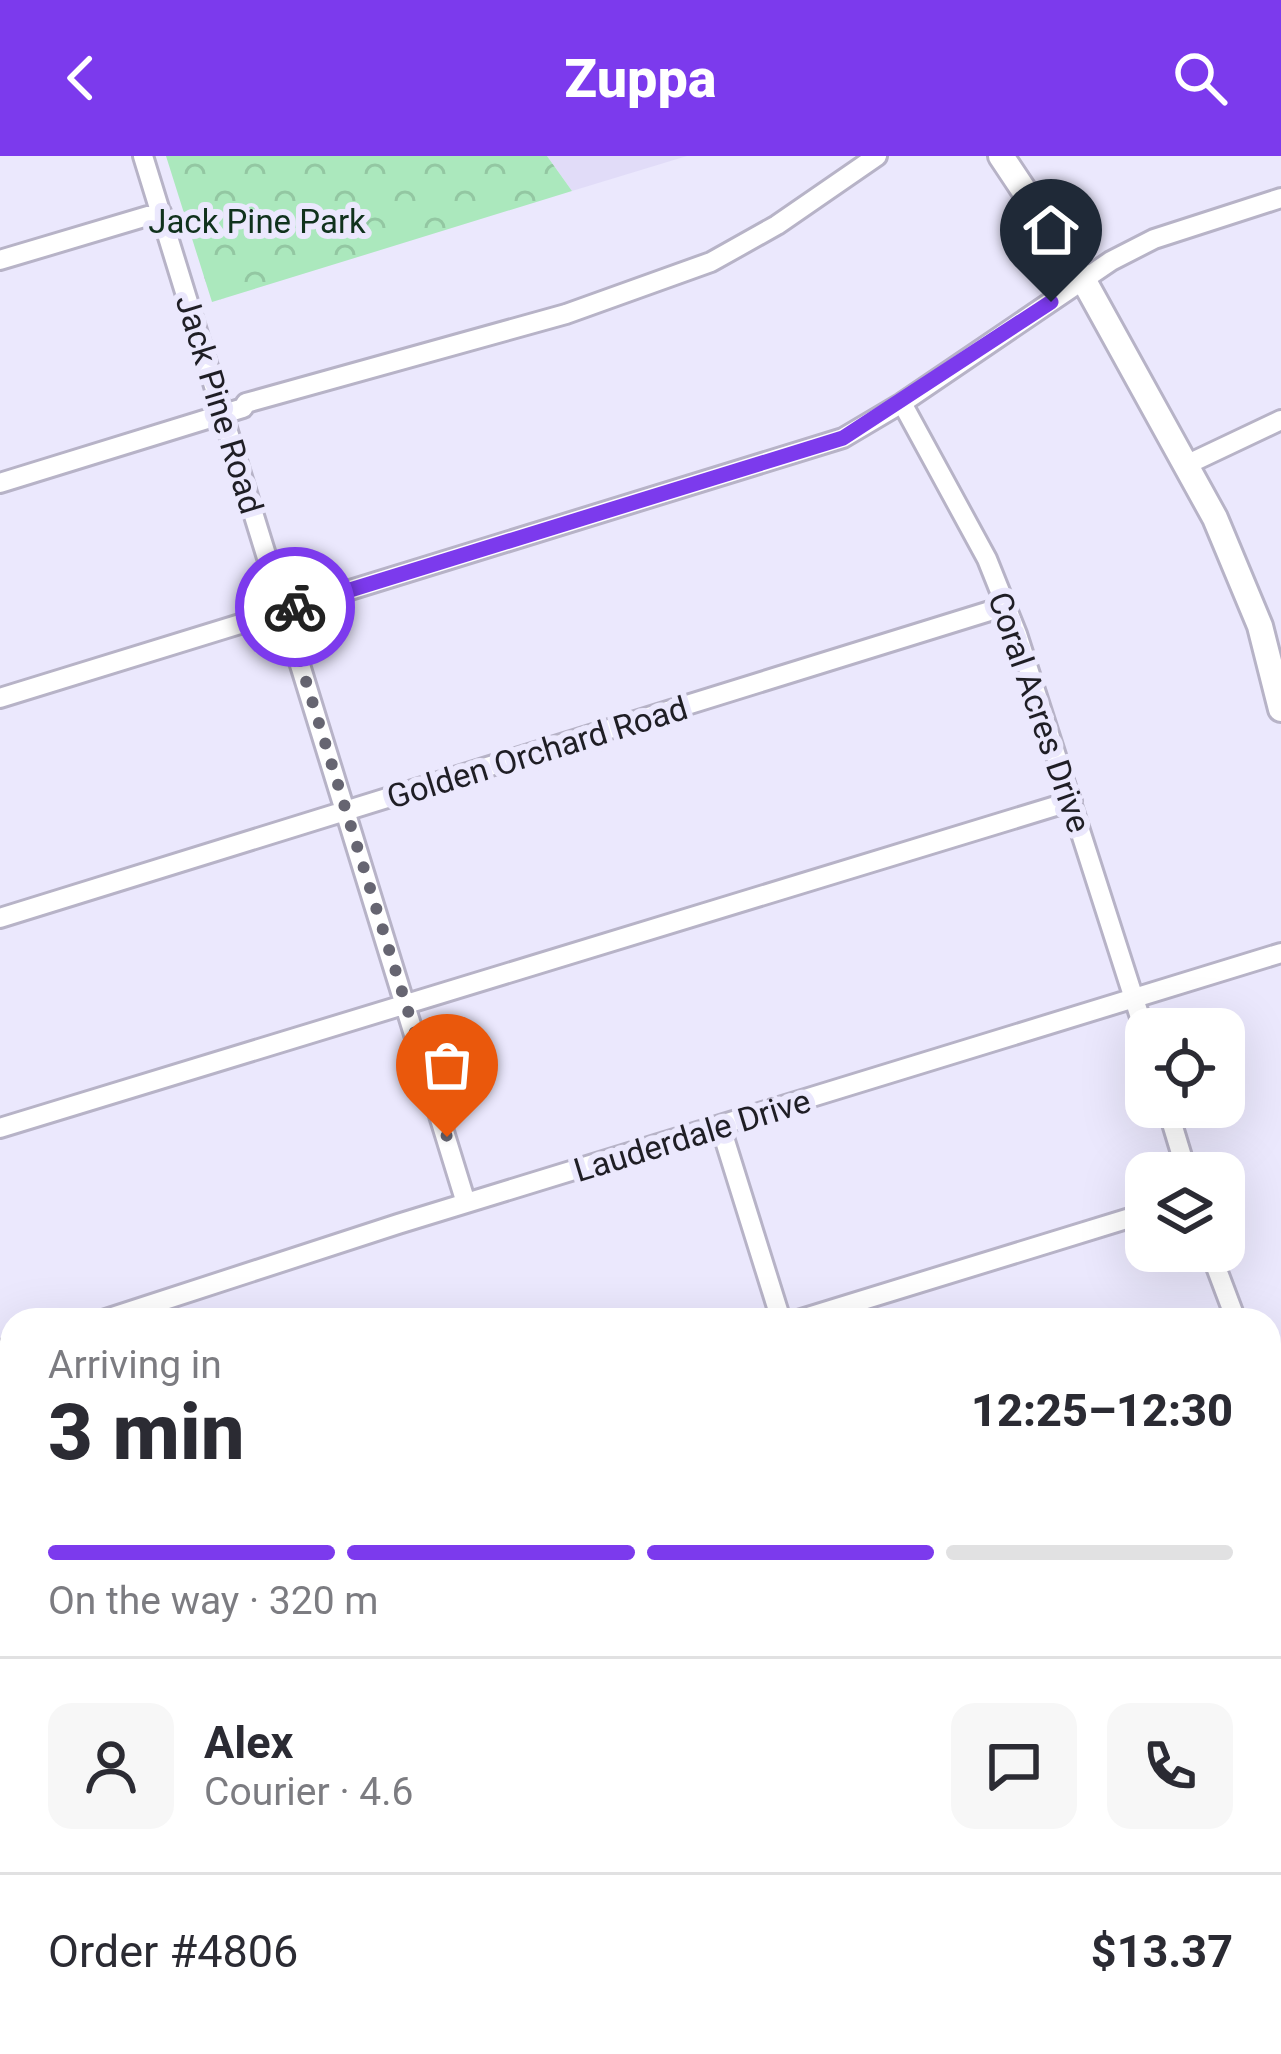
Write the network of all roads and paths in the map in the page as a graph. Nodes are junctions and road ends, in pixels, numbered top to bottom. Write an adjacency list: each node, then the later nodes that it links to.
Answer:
1 (143, 156): 5 (street, Jack Pine Road)
2 (877, 156): 9 (street)
3 (1001, 156): 7 (street)
4 (1281, 199): 7 (street)
5 (161, 212): 6 (street); 9 (street, Jack Pine Road)
6 (0, 260)
7 (1083, 279): 8 (street); 11 (street)
8 (902, 403): 13 (street, Coral Acres Drive); 14 (street)
9 (223, 414): 12 (street); 14 (street, Jack Pine Road)
10 (1281, 419): 11 (street)
11 (1186, 465): 15 (street)
12 (0, 483)
13 (1006, 606): 18 (street, Coral Acres Drive); 19 (street, Golden Orchard Road)
14 (284, 610): 16 (street); 19 (street, Jack Pine Road)
15 (1273, 649): 17 (street)
16 (0, 698)
17 (1281, 709)
18 (1072, 801): 22 (street, Coral Acres Drive); 23 (street)
19 (345, 811): 20 (street, Golden Orchard Road); 23 (street, Jack Pine Road)
20 (0, 918)
21 (1281, 953): 22 (street, Lauderdale Drive)
22 (1133, 998): 24 (street, Coral Acres Drive); 26 (street, Lauderdale Drive)
23 (406, 1007): 25 (street); 27 (street, Jack Pine Road)
24 (1136, 1008)
25 (0, 1128)
26 (721, 1128): 27 (street, Lauderdale Drive); 31 (street)
27 (466, 1203): 30 (street, Lauderdale Drive)
28 (1125, 1220): 32 (street)
29 (1218, 1272): 33 (street)
30 (146, 1308)
31 (777, 1308)
32 (837, 1308)
33 (1231, 1308)

